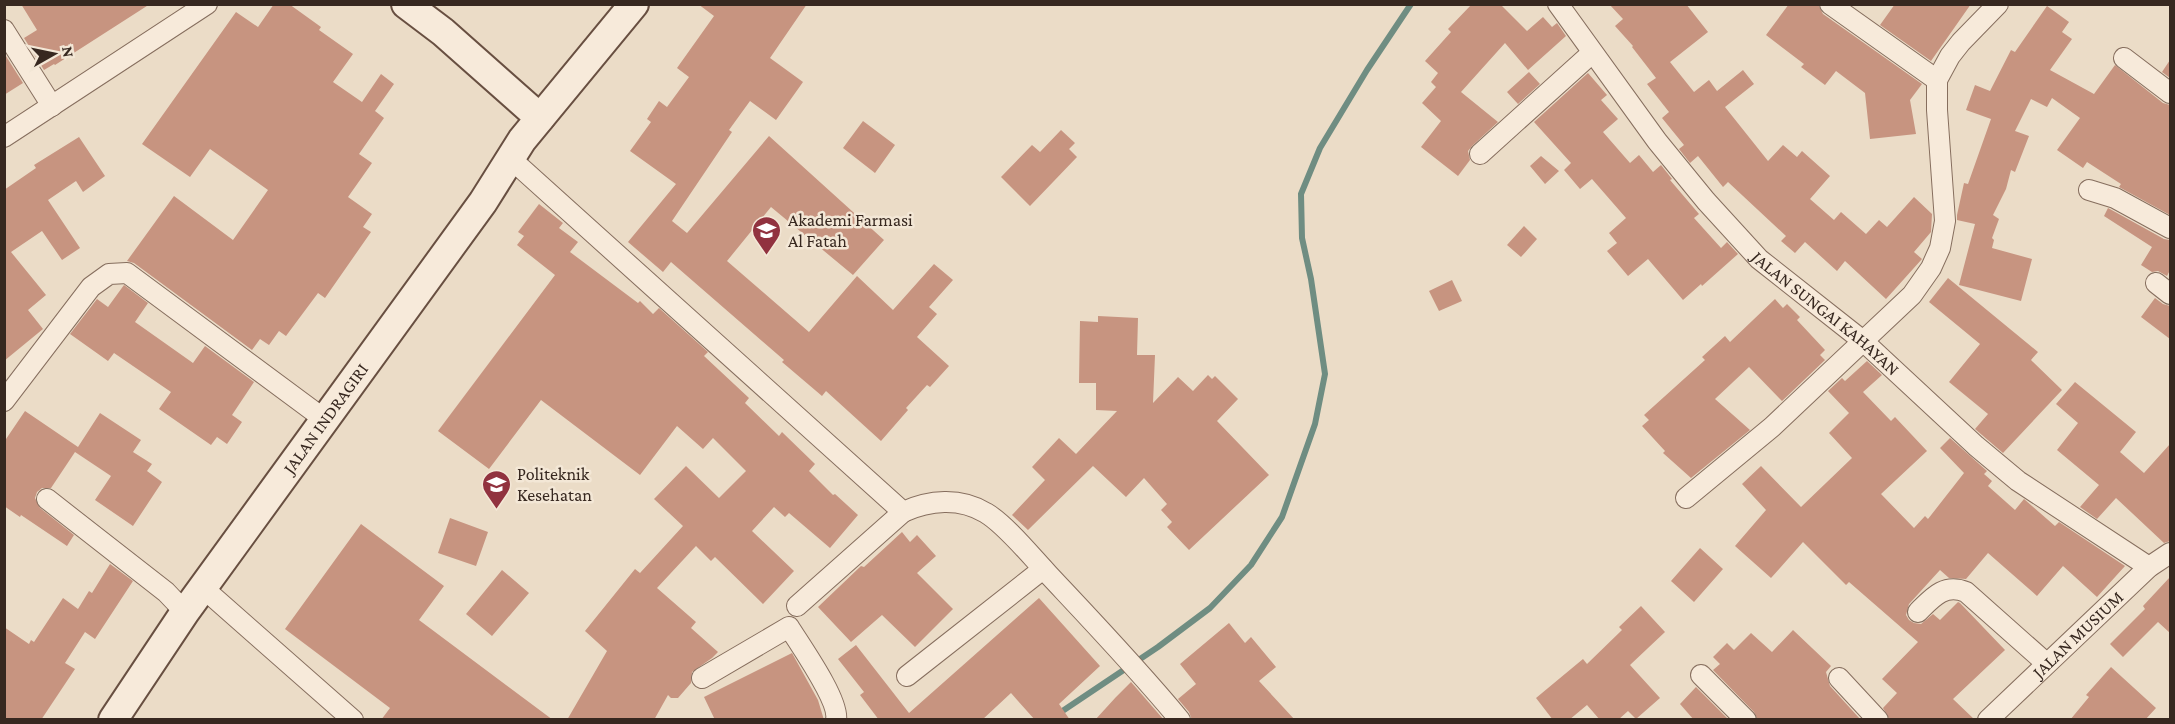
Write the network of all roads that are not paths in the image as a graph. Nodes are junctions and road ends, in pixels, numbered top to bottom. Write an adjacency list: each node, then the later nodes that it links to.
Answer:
1 (207, 4): 12 (street)
2 (406, 4): 13 (street)
3 (634, 4): 13 (street, JALAN INDRAGIRI)
4 (1558, 4): 8 (street, JALAN SUNGAI KAHAYAN)
5 (1830, 4): 10 (street)
6 (1998, 4): 10 (street)
7 (4, 30): 12 (street)
8 (1592, 53): 15 (street); 19 (street, JALAN SUNGAI KAHAYAN)
9 (2124, 58): 11 (street)
10 (1937, 80): 19 (street)
11 (2170, 93)
12 (52, 106): 14 (street)
13 (540, 118): 16 (street, JALAN INDRAGIRI)
14 (4, 137)
15 (1480, 154)
16 (511, 159): 21 (street, JALAN INDRAGIRI); 24 (street)
17 (2090, 190): 18 (street)
18 (2170, 228)
19 (1863, 341): 22 (street); 26 (street, JALAN SUNGAI KAHAYAN)
20 (4, 401): 21 (street)
21 (324, 419): 28 (street, JALAN INDRAGIRI)
22 (1686, 498)
23 (47, 499): 30 (street)
24 (903, 512): 27 (street); 29 (street)
25 (2170, 553): 26 (street, JALAN MUSIUM)
26 (2150, 567): 32 (street, JALAN MUSIUM)
27 (1043, 569): 34 (street); 40 (street)
28 (202, 587): 30 (street, JALAN INDRAGIRI); 38 (street)
29 (797, 606)
30 (185, 612): 37 (street, JALAN INDRAGIRI)
31 (1918, 612): 32 (street)
32 (2046, 663): 43 (street, JALAN MUSIUM)
33 (1701, 675): 41 (street)
34 (907, 676)
35 (702, 678): 39 (street)
36 (1839, 678): 42 (street)
37 (113, 720)
38 (353, 720)
39 (836, 720)
40 (1180, 720)
41 (1746, 720)
42 (1878, 720)
43 (1988, 720)

